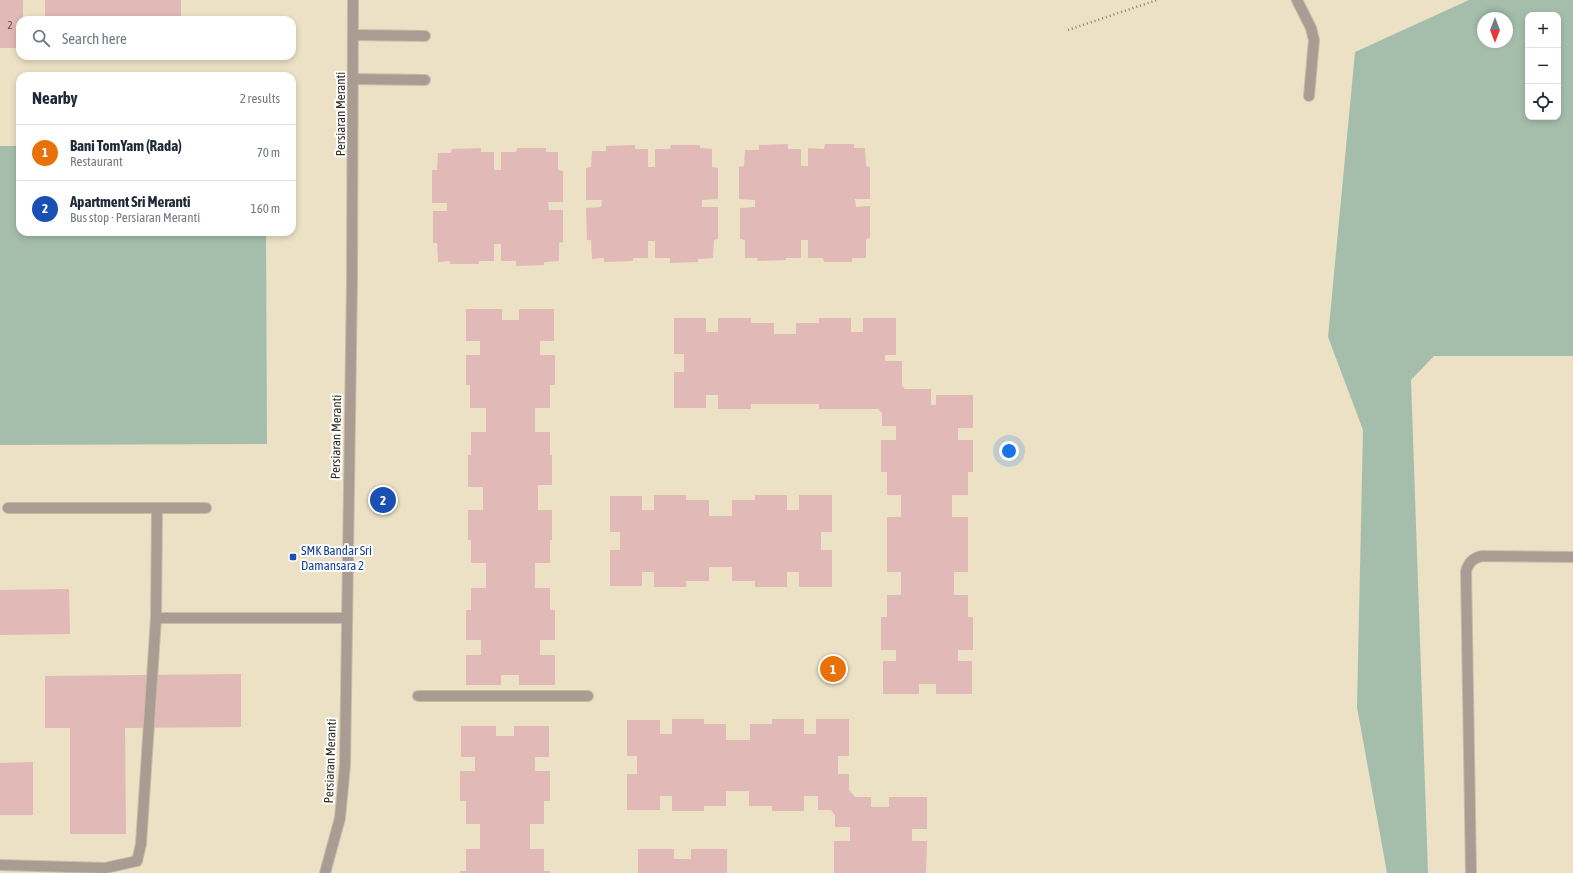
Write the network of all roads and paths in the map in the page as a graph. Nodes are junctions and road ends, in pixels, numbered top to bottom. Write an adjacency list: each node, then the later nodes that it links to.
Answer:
1 (353, 0): 5 (street, Persiaran Meranti)
2 (1157, 0): 4 (path)
3 (1297, 0): 9 (street)
4 (1068, 30)
5 (353, 35): 6 (street); 7 (street, Persiaran Meranti)
6 (425, 36)
7 (353, 79): 8 (street); 15 (street, Persiaran Meranti)
8 (424, 80)
9 (1309, 96)
10 (8, 508): 12 (street)
11 (206, 508): 12 (street)
12 (156, 509): 14 (street)
13 (1573, 557): 20 (street)
14 (156, 618): 15 (street); 18 (street)
15 (346, 618): 19 (street, Persiaran Meranti)
16 (418, 696): 17 (street)
17 (588, 696)
18 (0, 865)
19 (325, 873)
20 (1471, 873)

